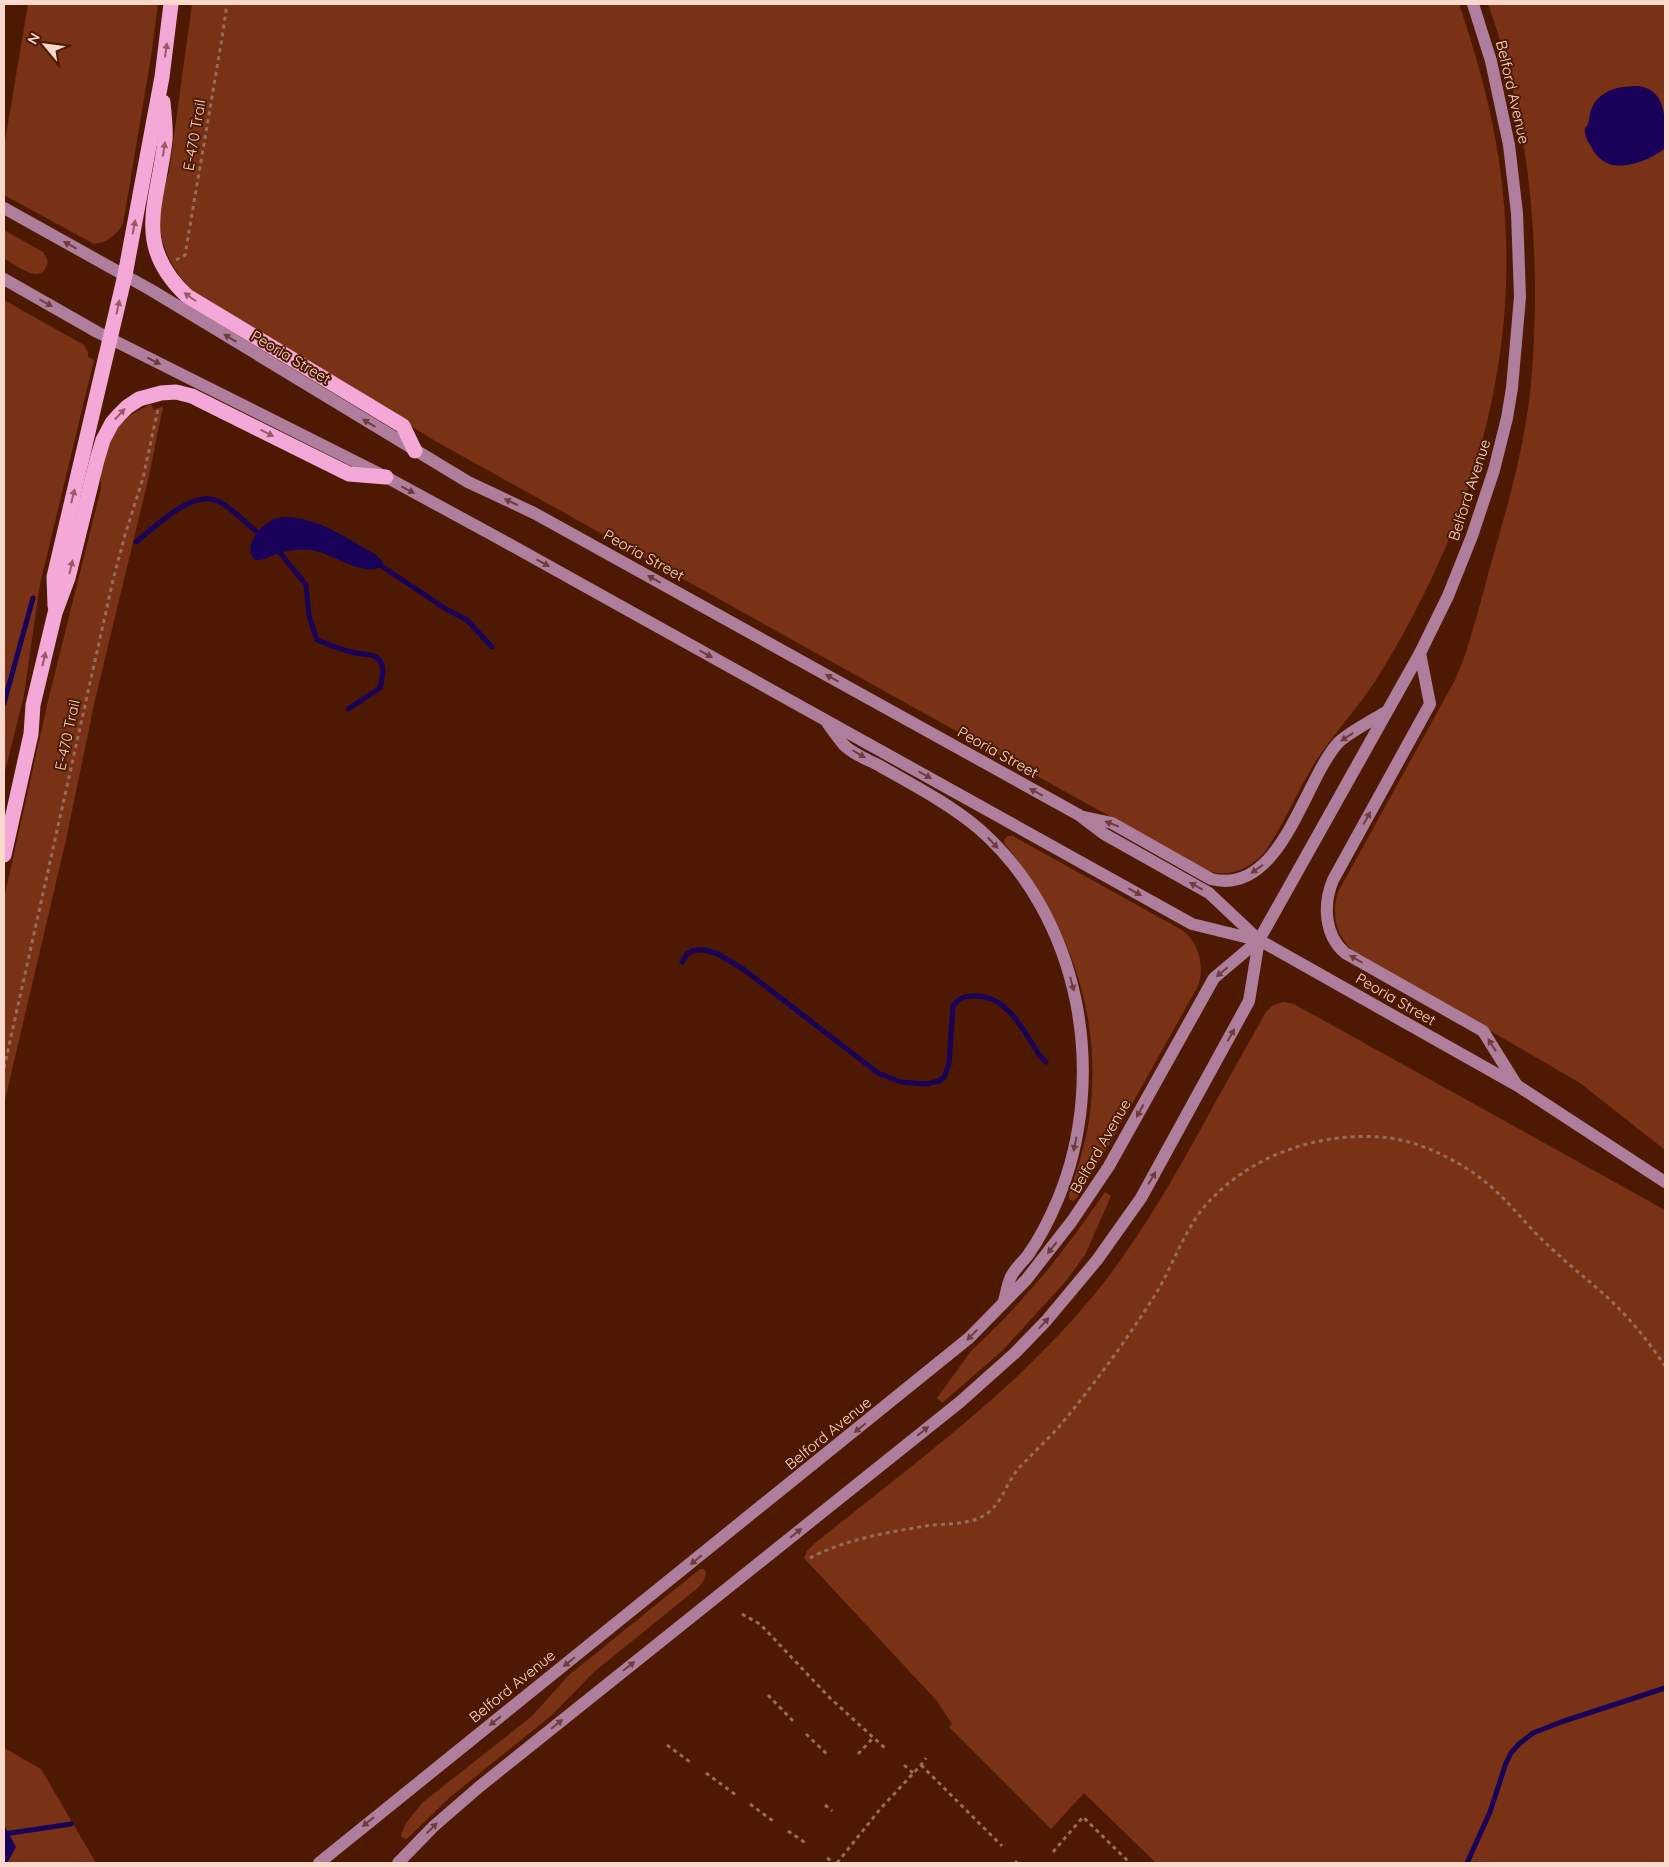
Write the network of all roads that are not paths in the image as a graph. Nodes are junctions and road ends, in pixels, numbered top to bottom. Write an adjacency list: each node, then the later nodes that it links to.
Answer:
1 (171, 4): 3 (highway, one-way to 1)
2 (1473, 4): 11 (main road, Belford Avenue)
3 (162, 77): 5 (highway, one-way to 3); 8 (highway, one-way to 3)
4 (4, 208): 5 (main road, Peoria Street, one-way to 4)
5 (125, 275): 7 (highway, one-way to 5); 8 (main road, Peoria Street, one-way to 5)
6 (4, 280): 7 (main road, Peoria Street, one-way to 7)
7 (110, 339): 9 (main road, Peoria Street, one-way to 9); 10 (highway, one-way to 7)
8 (415, 451): 16 (main road, Peoria Street, one-way to 8)
9 (386, 477): 10 (highway, one-way to 9); 14 (main road, Peoria Street, one-way to 14)
10 (55, 613): 12 (highway, one-way to 10)
11 (1420, 653): 13 (main road, Belford Avenue); 19 (main road, one-way to 11)
12 (33, 705): 15 (highway); 17 (highway)
13 (1388, 710): 16 (main road, one-way to 16); 18 (main road, Belford Avenue)
14 (825, 720): 18 (main road, Peoria Street, one-way to 18); 21 (main road, one-way to 21)
15 (4, 809)
16 (1079, 816): 18 (main road, Peoria Street, one-way to 16)
17 (4, 855)
18 (1260, 940): 19 (main road, Peoria Street); 21 (main road, Belford Avenue, one-way to 21); 23 (main road, Belford Avenue, one-way to 18)
19 (1518, 1086): 20 (main road, Peoria Street)
20 (1665, 1182)
21 (1003, 1304): 22 (main road, Belford Avenue, one-way to 22)
22 (320, 1863)
23 (398, 1863)

